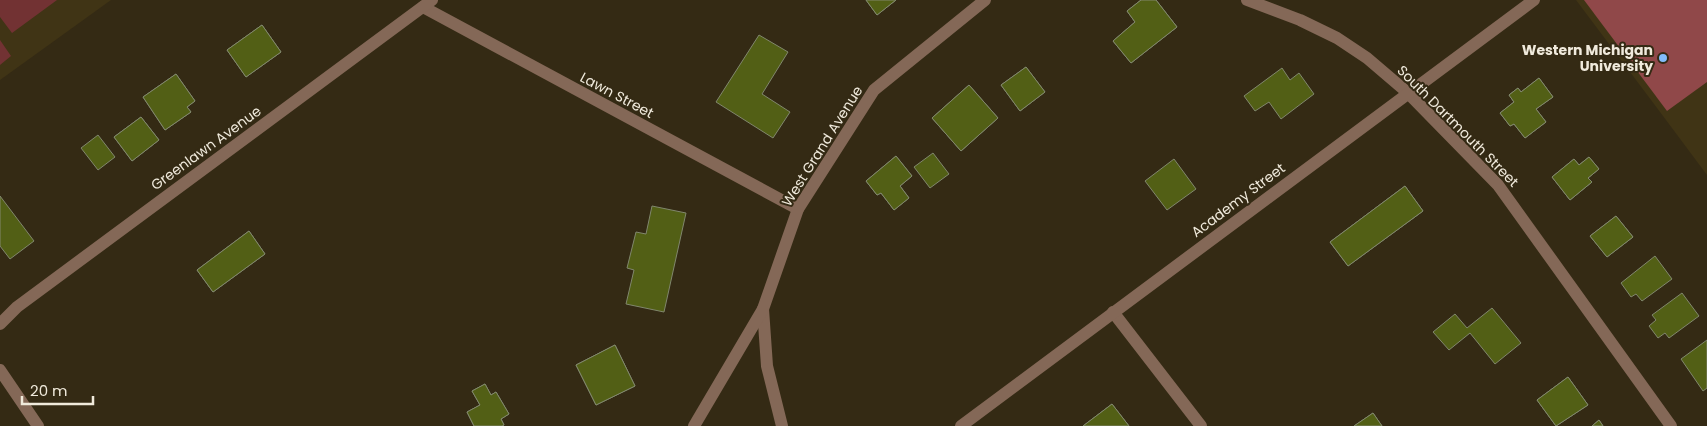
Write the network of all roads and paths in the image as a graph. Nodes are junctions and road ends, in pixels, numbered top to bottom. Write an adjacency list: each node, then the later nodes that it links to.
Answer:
1 (985, 0): 6 (street, West Grand Avenue)
2 (1247, 0): 5 (street, South Dartmouth Street)
3 (1534, 0): 5 (street, Academy Street)
4 (428, 4): 6 (street, Lawn Street); 9 (street, Greenlawn Avenue)
5 (1408, 93): 8 (street, Academy Street); 16 (street, South Dartmouth Street)
6 (798, 209): 7 (street, West Grand Avenue)
7 (762, 309): 12 (street, West Grand Avenue); 13 (street)
8 (1113, 312): 14 (street, Academy Street); 15 (street)
9 (0, 324)
10 (0, 370): 11 (street)
11 (38, 426)
12 (694, 426)
13 (782, 426)
14 (961, 426)
15 (1201, 426)
16 (1671, 426)

